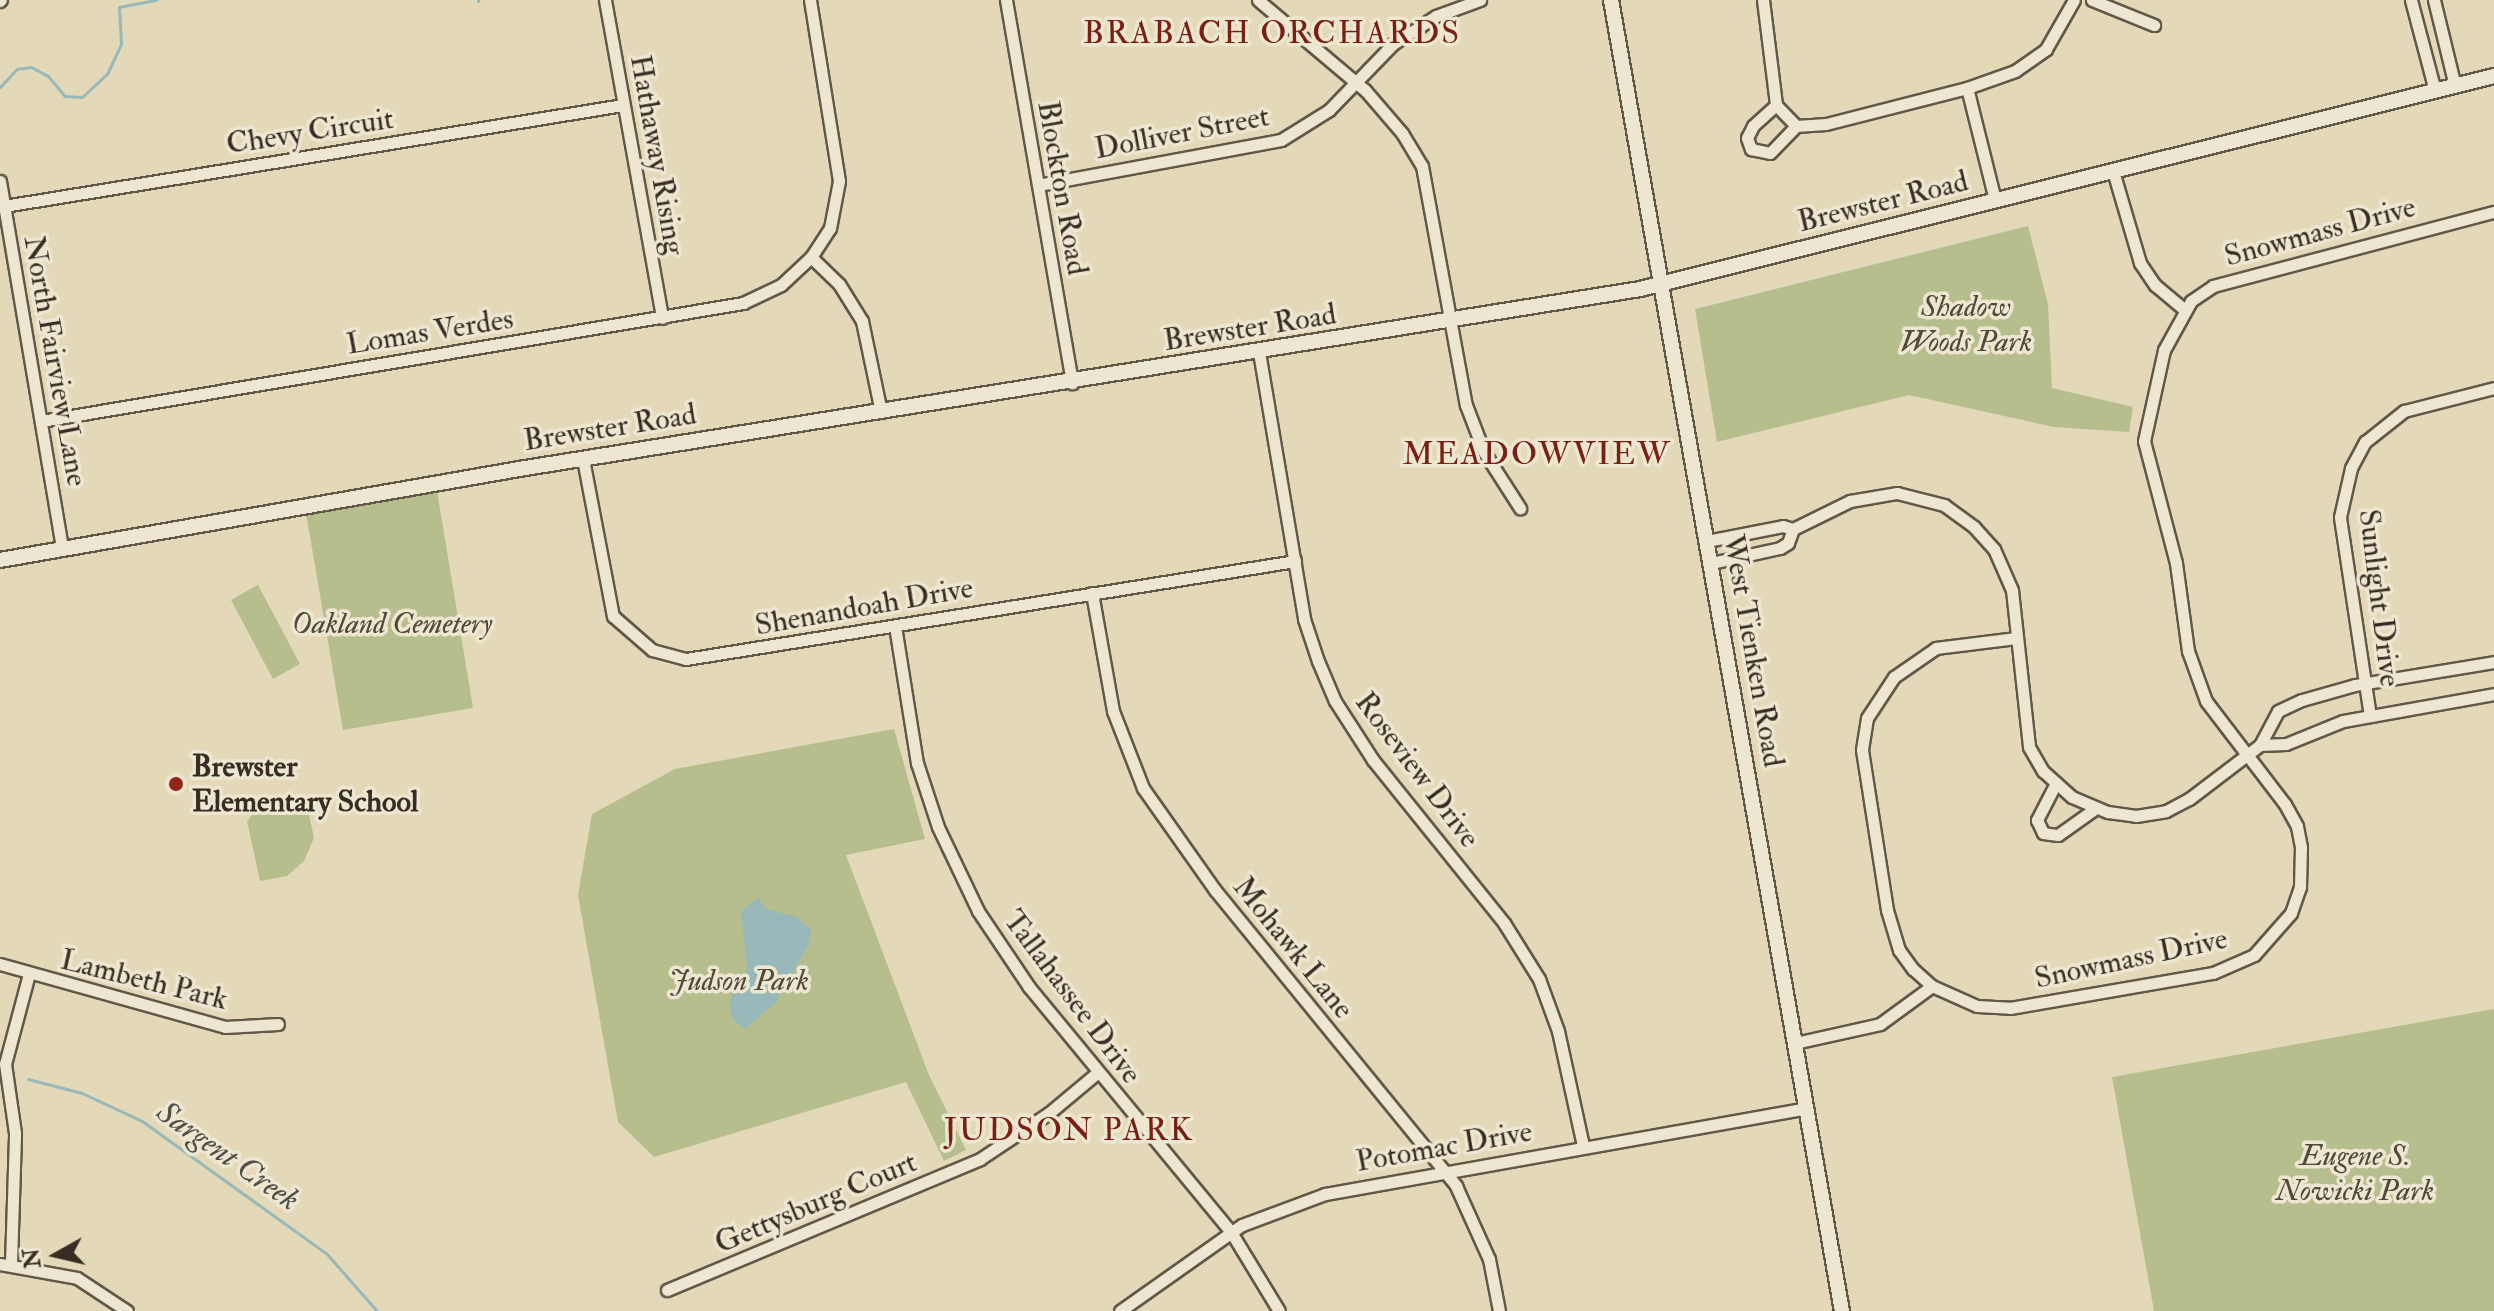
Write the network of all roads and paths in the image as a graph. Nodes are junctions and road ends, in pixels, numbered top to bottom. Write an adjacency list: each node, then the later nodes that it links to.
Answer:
1 (605, 0): 20 (street, Hathaway Rising)
2 (810, 0): 29 (street)
3 (1006, 0): 25 (street, Blockton Road)
4 (1258, 0): 16 (street)
5 (1480, 0): 16 (street, Dolliver Street)
6 (1611, 0): 30 (street, West Tienken Road)
7 (1763, 0): 21 (street)
8 (2074, 0): 18 (street)
9 (2092, 0): 14 (street)
10 (2411, 0): 13 (street)
11 (2434, 0): 12 (street)
12 (2439, 17): 13 (street); 17 (street)
13 (2417, 23): 19 (street)
14 (2154, 25)
15 (2494, 76): 17 (street, Brewster Road)
16 (1357, 83): 25 (street, Dolliver Street); 33 (street)
17 (2455, 86): 19 (street, Brewster Road)
18 (1967, 88): 22 (street); 26 (street)
19 (2435, 91): 23 (street, Brewster Road)
20 (623, 105): 27 (street, Chevy Circuit); 32 (street, Hathaway Rising)
21 (1776, 105): 22 (street); 22 (street)
22 (1796, 126)
23 (2113, 171): 26 (street, Brewster Road); 31 (street)
24 (0, 181): 27 (street, North Fairview Lane)
25 (1038, 185): 35 (street, Blockton Road)
26 (1995, 200): 30 (street, Brewster Road)
27 (4, 206): 38 (street, North Fairview Lane)
28 (2494, 212): 31 (street, Snowmass Drive)
29 (811, 257): 32 (street, Lomas Verdes); 37 (street)
30 (1662, 283): 33 (street, Brewster Road); 42 (street, West Tienken Road)
31 (2185, 310): 55 (street, Snowmass Drive)
32 (662, 318): 38 (street, Lomas Verdes)
33 (1450, 321): 34 (street, Brewster Road); 40 (street)
34 (1259, 352): 35 (street, Brewster Road); 45 (street, Roseview Drive)
35 (1072, 383): 37 (street, Brewster Road)
36 (2494, 388): 51 (street, Sunlight Drive)
37 (881, 412): 39 (street, Brewster Road)
38 (41, 421): 43 (street, North Fairview Lane)
39 (583, 459): 43 (street, Brewster Road); 48 (street, Shenandoah Drive)
40 (1520, 508)
41 (1793, 529): 42 (street); 46 (street); 49 (street)
42 (1707, 541): 46 (street, West Tienken Road)
43 (62, 549): 44 (street, Brewster Road)
44 (0, 560)
45 (1295, 561): 47 (street, Shenandoah Drive); 65 (street, Roseview Drive)
46 (1711, 563): 62 (street, West Tienken Road)
47 (1092, 593): 48 (street, Shenandoah Drive); 66 (street, Mohawk Lane)
48 (895, 626): 63 (street, Tallahassee Drive)
49 (2016, 638): 56 (street); 60 (street, Snowmass Drive)
50 (2494, 662): 51 (street)
51 (2366, 683): 53 (street, Sunlight Drive); 54 (street)
52 (2494, 694): 53 (street)
53 (2370, 716): 54 (street)
54 (2260, 745): 55 (street)
55 (2245, 757): 57 (street); 60 (street, Snowmass Drive)
56 (2056, 783): 57 (street); 57 (street)
57 (2096, 808)
58 (0, 964): 59 (street, Lambeth Park)
59 (29, 974): 61 (street, Lambeth Park); 68 (street)
60 (1932, 986): 62 (street)
61 (278, 1024)
62 (1795, 1043): 64 (street, West Tienken Road)
63 (1098, 1072): 67 (street, Tallahassee Drive); 69 (street, Gettysburg Court)
64 (1806, 1108): 65 (street, Potomac Drive); 74 (street, West Tienken Road)
65 (1583, 1146): 66 (street, Potomac Drive)
66 (1440, 1172): 67 (street, Potomac Drive); 73 (street, Mohawk Lane)
67 (1231, 1232): 71 (street, Potomac Drive); 72 (street, Tallahassee Drive)
68 (5, 1264): 70 (street)
69 (667, 1290)
70 (127, 1311)
71 (1120, 1311)
72 (1279, 1311)
73 (1499, 1311)
74 (1842, 1311)

